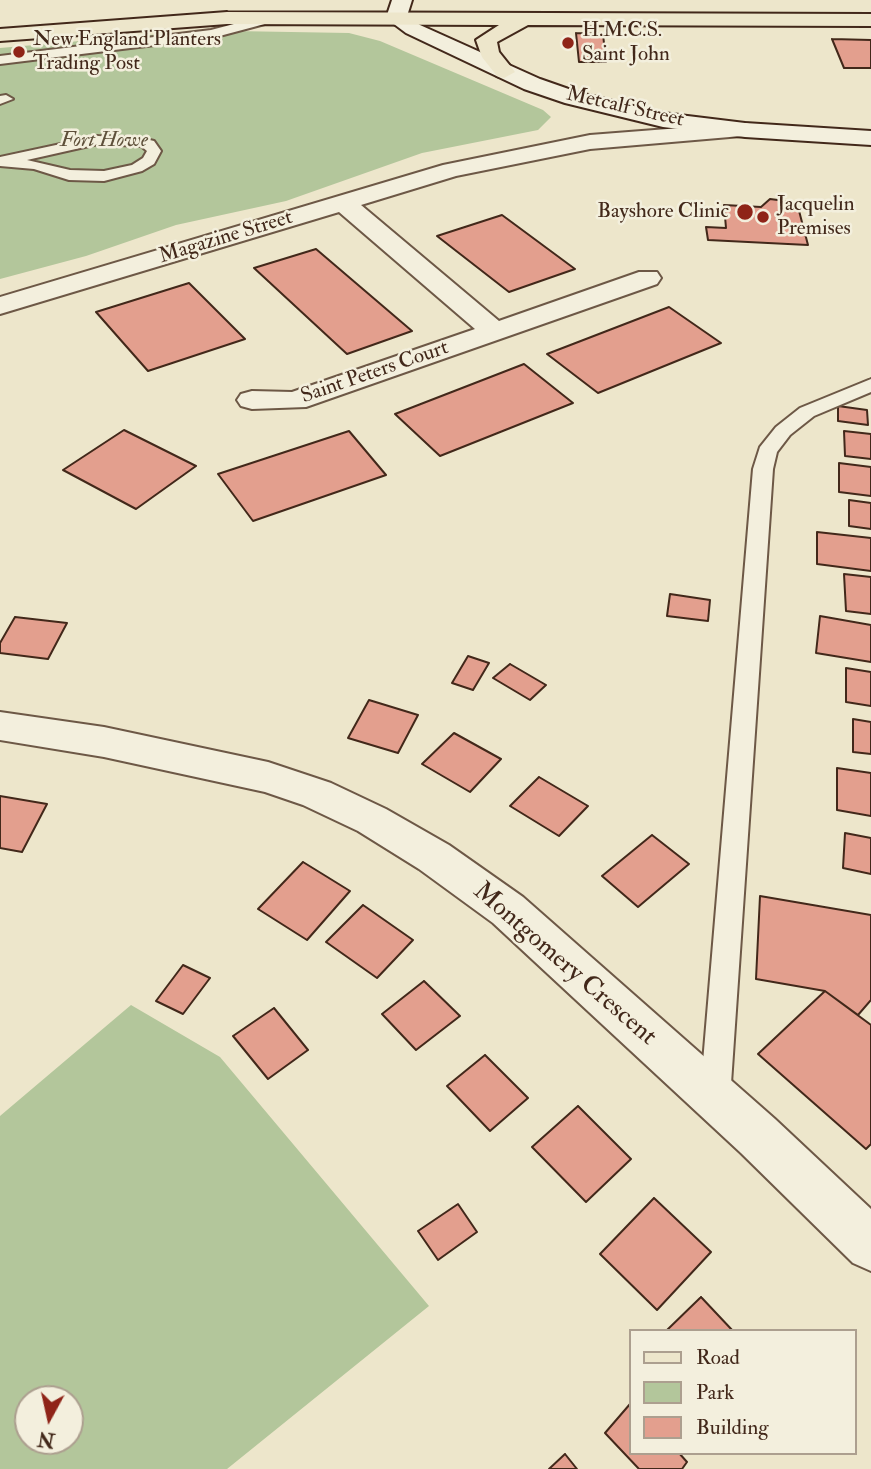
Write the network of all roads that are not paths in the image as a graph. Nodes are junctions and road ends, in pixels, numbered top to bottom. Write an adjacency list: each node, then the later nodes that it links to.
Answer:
1 (871, 6): 2 (main road)
2 (399, 7): 3 (main road); 4 (main road); 5 (main road); 9 (street, Metcalf Street)
3 (0, 17)
4 (272, 18): 7 (main road); 8 (lane)
5 (524, 19): 6 (main road); 9 (main road)
6 (871, 20)
7 (0, 35)
8 (0, 60)
9 (504, 72): 10 (street, Metcalf Street)
10 (663, 120): 11 (street, Metcalf Street); 14 (street, Magazine Street)
11 (745, 130): 12 (street, Metcalf Street); 14 (street, Magazine Street)
12 (871, 138)
13 (0, 161): 13 (lane)
14 (452, 170): 15 (street, Magazine Street)
15 (344, 203): 17 (street, Magazine Street); 18 (street, Saint Peters Court)
16 (648, 278): 18 (street, Saint Peters Court)
17 (0, 306)
18 (495, 332): 20 (street, Saint Peters Court)
19 (871, 385): 22 (lane)
20 (252, 400)
21 (0, 726): 22 (street, Montgomery Crescent)
22 (715, 1098): 23 (street, Montgomery Crescent)
23 (871, 1245)

